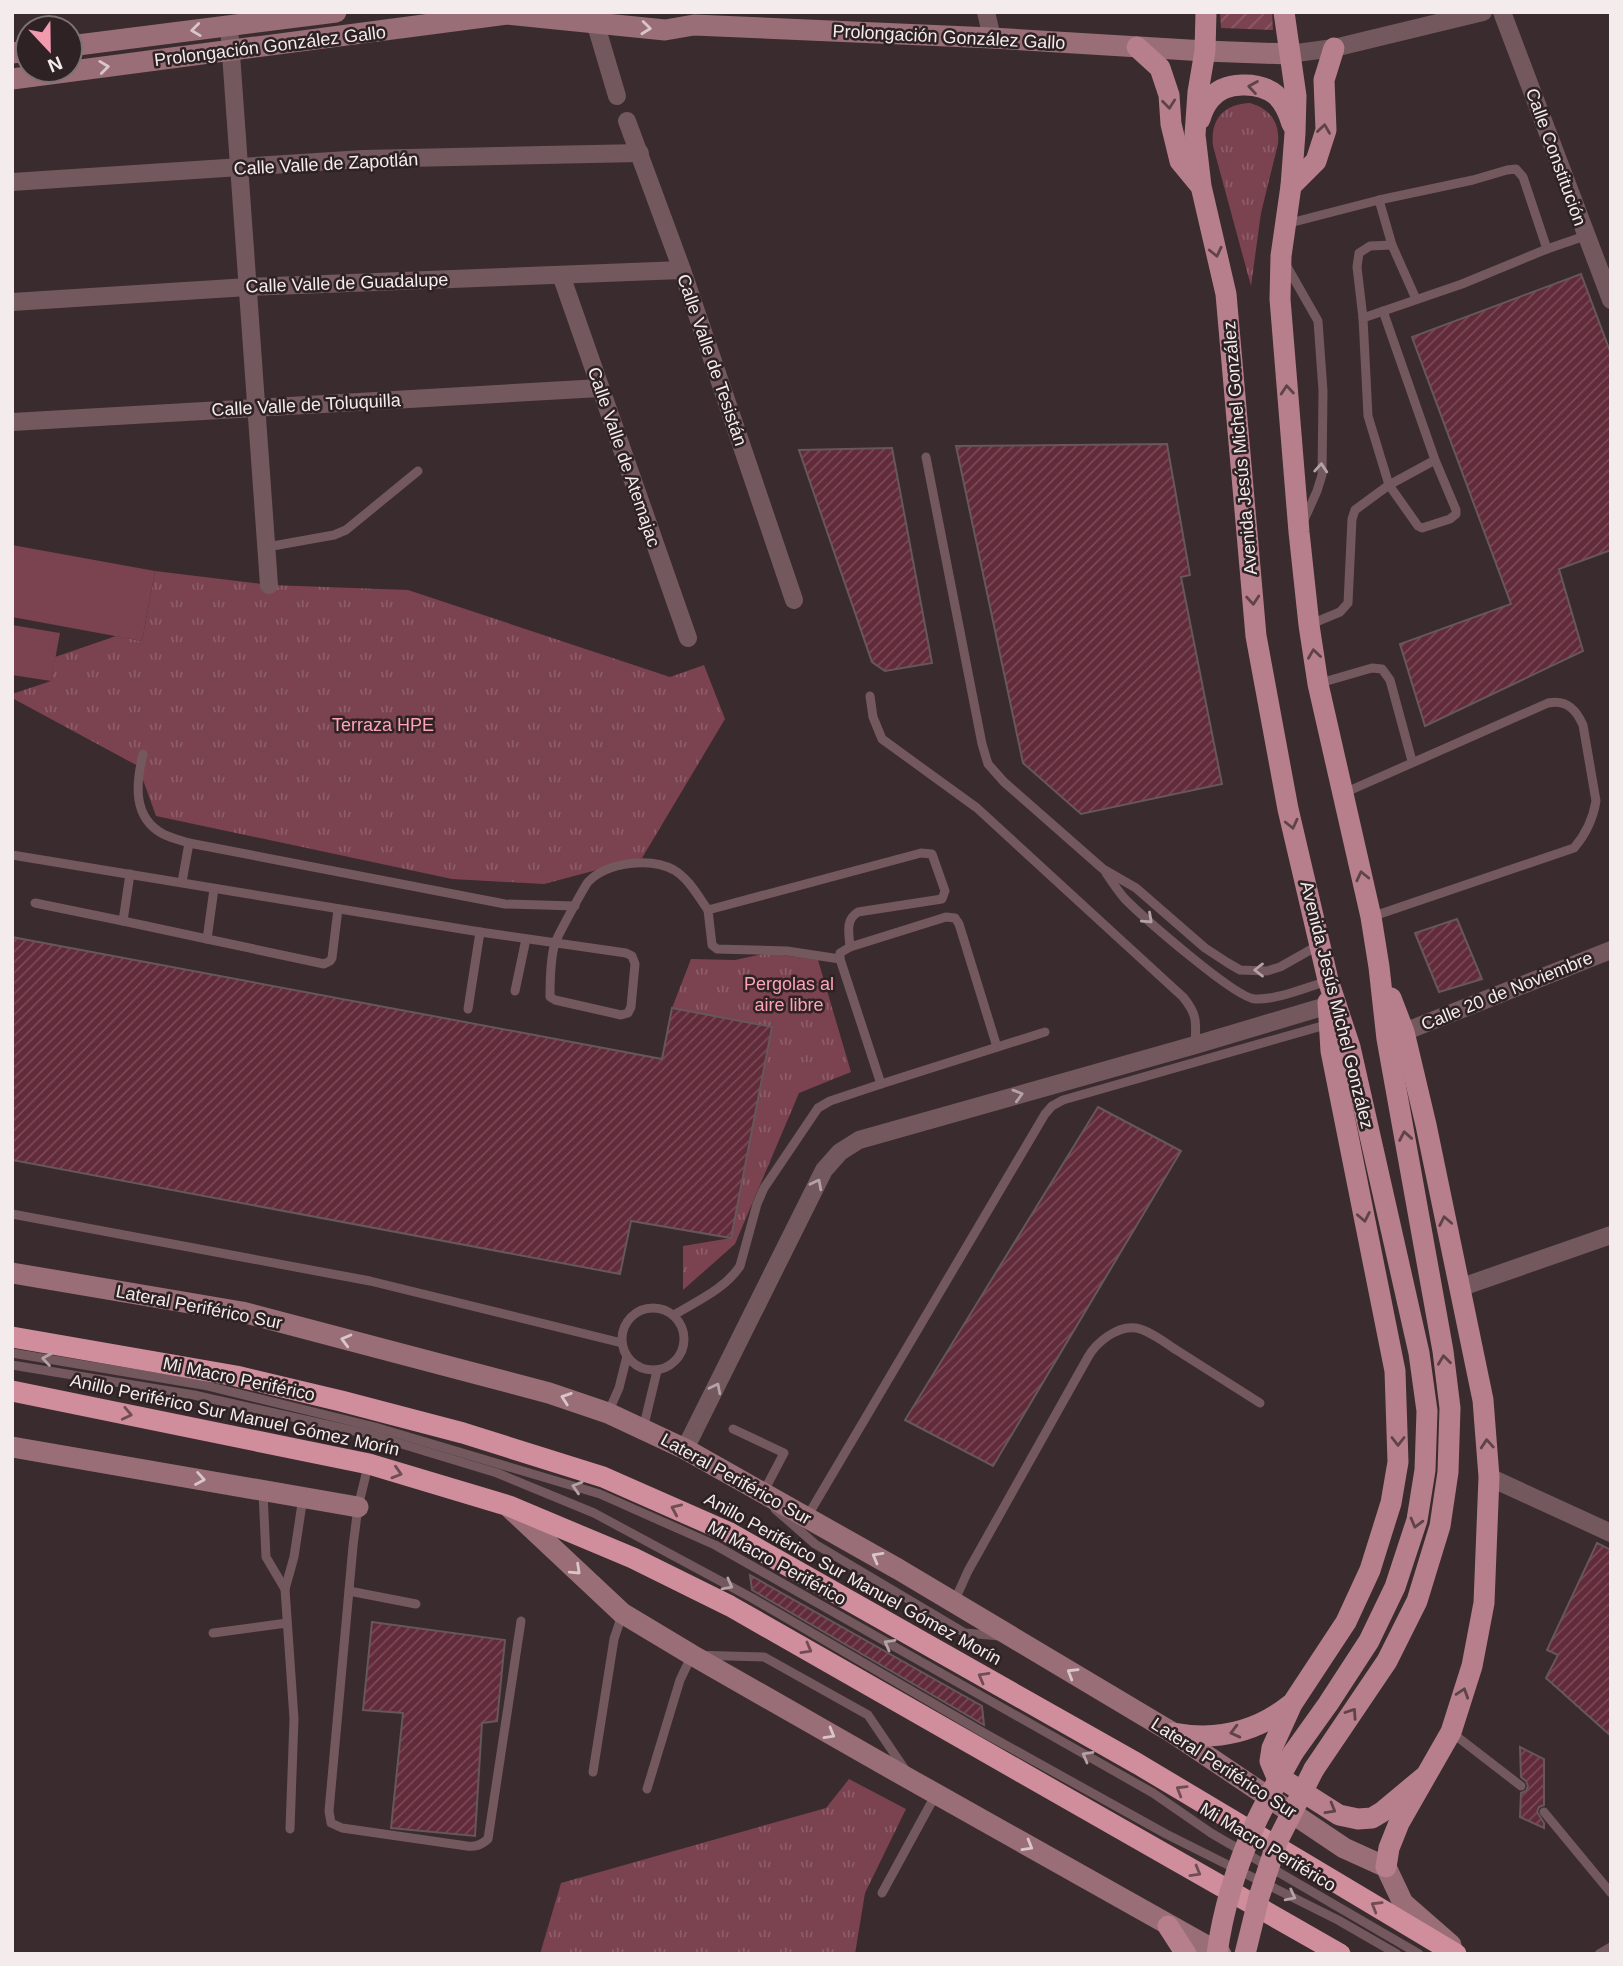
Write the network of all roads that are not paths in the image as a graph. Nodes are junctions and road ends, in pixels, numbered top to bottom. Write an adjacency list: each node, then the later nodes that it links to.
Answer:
1 (336, 12): 8 (street, Prolongación González Gallo)
2 (675, 12): 10 (street, Prolongación González Gallo)
3 (986, 12): 12 (street)
4 (1206, 12): 17 (main road, Avenida Jesús Michel González)
5 (1284, 12): 18 (main road, Avenida Jesús Michel González)
6 (1483, 12): 15 (street)
7 (1502, 12): 31 (street, Calle Constitución)
8 (295, 15): 11 (street, Prolongación González Gallo)
9 (595, 23): 10 (street, Prolongación González Gallo, one-way to 10); 16 (street, Prolongación González Gallo); 20 (street)
10 (694, 24): 12 (street, Prolongación González Gallo)
11 (229, 26): 13 (street, Prolongación González Gallo, one-way to 13); 16 (street)
12 (992, 38): 14 (street, Prolongación González Gallo)
13 (84, 44)
14 (1137, 47): 17 (street, Prolongación González Gallo); 27 (main road, one-way to 27)
15 (1334, 48): 18 (street); 28 (main road, one-way to 15)
16 (231, 51): 19 (street, Prolongación González Gallo, one-way to 16); 25 (street)
17 (1205, 51): 18 (street, Prolongación González Gallo); 23 (main road, Avenida Jesús Michel González)
18 (1289, 54): 22 (main road, Avenida Jesús Michel González)
19 (12, 79)
20 (617, 96)
21 (627, 121): 24 (street, Calle Valle de Tesistán)
22 (1295, 133): 23 (main road, one-way to 23); 28 (main road, Avenida Jesús Michel González)
23 (1195, 135): 27 (main road, Avenida Jesús Michel González)
24 (640, 153): 25 (street, Calle Valle de Zapotlán); 35 (street, Calle Valle de Tesistán)
25 (239, 169): 26 (street, Calle Valle de Zapotlán); 37 (street)
26 (12, 182)
27 (1201, 186): 77 (main road, Avenida Jesús Michel González, one-way to 77)
28 (1292, 186): 30 (main road, Avenida Jesús Michel González)
29 (1379, 200): 30 (lane); 32 (lane); 33 (lane)
30 (1286, 224): 34 (main road, Avenida Jesús Michel González)
31 (1585, 236): 33 (lane); 39 (street, Calle Constitución)
32 (1392, 245): 38 (lane); 42 (lane)
33 (1548, 249): 38 (lane)
34 (1281, 256): 50 (main road, Avenida Jesús Michel González, one-way to 34); 50 (lane, one-way to 34)
35 (681, 270): 36 (street, Calle Valle de Guadalupe); 53 (street, Calle Valle de Tesistán)
36 (561, 275): 37 (street, Calle Valle de Guadalupe); 43 (street, Calle Valle de Atemajac)
37 (248, 286): 40 (street, Calle Valle de Guadalupe); 44 (street)
38 (1416, 299): 41 (lane)
39 (1611, 300)
40 (12, 302)
41 (1383, 311): 42 (lane); 47 (lane)
42 (1363, 318): 49 (lane)
43 (600, 388): 44 (street, Calle Valle de Toluquilla); 55 (street, Calle Valle de Atemajac)
44 (257, 408): 45 (street, Calle Valle de Toluquilla); 51 (street)
45 (12, 422)
46 (926, 457): 63 (lane)
47 (1436, 460): 49 (lane); 49 (lane)
48 (418, 471): 51 (lane)
49 (1389, 485): 54 (lane)
50 (1299, 531): 54 (main road, Avenida Jesús Michel González)
51 (267, 547): 52 (street)
52 (270, 585)
53 (794, 600)
54 (1309, 625): 56 (main road, Avenida Jesús Michel González, one-way to 54)
55 (688, 638)
56 (1318, 684): 59 (lane); 60 (main road, Avenida Jesús Michel González)
57 (870, 695): 88 (lane)
58 (143, 754): 61 (lane)
59 (1412, 761): 60 (lane); 71 (lane)
60 (1343, 793): 71 (main road, Avenida Jesús Michel González, one-way to 60)
61 (189, 843): 65 (lane); 68 (lane)
62 (12, 855): 64 (lane)
63 (1103, 869): 77 (lane, one-way to 63); 82 (lane, one-way to 82)
64 (130, 874): 65 (lane); 72 (lane)
65 (182, 882): 66 (lane)
66 (214, 889): 69 (lane); 74 (lane)
67 (35, 903): 72 (lane)
68 (575, 906): 70 (lane); 76 (lane)
69 (338, 909): 73 (lane); 74 (lane)
70 (709, 910): 78 (lane); 80 (lane)
71 (1371, 917): 81 (main road, Avenida Jesús Michel González)
72 (122, 921): 74 (lane)
73 (480, 932): 75 (lane); 84 (lane)
74 (207, 939)
75 (526, 939): 76 (lane); 83 (lane)
76 (555, 944): 76 (lane)
77 (1320, 944): 82 (main road, Avenida Jesús Michel González)
78 (850, 947): 80 (lane); 89 (lane)
79 (1611, 950): 86 (street, Calle 20 de Noviembre)
80 (840, 959): 90 (lane)
81 (1379, 967): 86 (main road); 146 (main road, Avenida Jesús Michel González, one-way to 81, bridge)
82 (1328, 980): 85 (main road); 145 (main road, Avenida Jesús Michel González, one-way to 145, bridge)
83 (515, 991)
84 (468, 1009)
85 (1329, 1014): 88 (street); 116 (lane); 128 (main road, one-way to 128)
86 (1404, 1031): 94 (main road, one-way to 86)
87 (1045, 1032): 89 (lane)
88 (1195, 1045): 107 (street, one-way to 88)
89 (997, 1047): 90 (lane)
90 (881, 1084): 95 (lane)
91 (12, 1214): 97 (lane)
92 (1611, 1235): 94 (street)
93 (12, 1273): 103 (street, Lateral Periférico Sur, one-way to 93)
94 (1459, 1288): 109 (main road, one-way to 94)
95 (674, 1315): 97 (lane); 100 (lane)
96 (14, 1341): 149 (lane, Mi Macro Periférico, one-way to 96); 150 (highway, Anillo Periférico Sur Manuel Gómez Morín, one-way to 96)
97 (622, 1343): 98 (lane)
98 (627, 1356): 100 (lane); 103 (lane)
99 (12, 1365): 148 (lane, Mi Macro Periférico, one-way to 148)
100 (657, 1371): 104 (lane)
101 (12, 1391): 108 (highway, Anillo Periférico Sur Manuel Gómez Morín, one-way to 108)
102 (1260, 1403): 120 (lane)
103 (608, 1413): 104 (street, Lateral Periférico Sur)
104 (643, 1429): 107 (street, Lateral Periférico Sur)
105 (733, 1429): 112 (lane)
106 (12, 1447): 111 (street, one-way to 111)
107 (685, 1449): 110 (street, Lateral Periférico Sur)
108 (369, 1464): 114 (highway, Anillo Periférico Sur Manuel Gómez Morín, one-way to 114); 115 (lane)
109 (1489, 1477): 117 (street); 129 (main road, one-way to 109)
110 (743, 1481): 112 (street, Lateral Periférico Sur); 126 (lane)
111 (263, 1490): 113 (street); 118 (lane)
112 (763, 1493): 116 (street, Lateral Periférico Sur)
113 (303, 1497): 115 (street); 118 (lane)
114 (509, 1506): 122 (street, one-way to 122); 147 (highway, Anillo Periférico Sur Manuel Gómez Morín, one-way to 147)
115 (358, 1507): 119 (lane)
116 (807, 1517): 120 (street, Lateral Periférico Sur, one-way to 116)
117 (1611, 1533)
118 (285, 1588): 124 (lane)
119 (349, 1591): 121 (lane); 123 (lane)
120 (954, 1602): 126 (street, Lateral Periférico Sur)
121 (416, 1604)
122 (622, 1613): 127 (street); 131 (lane)
123 (521, 1621)
124 (287, 1623): 125 (lane); 138 (lane)
125 (213, 1633)
126 (1012, 1637): 130 (street, Lateral Periférico Sur, one-way to 126)
127 (692, 1655): 133 (street, one-way to 133); 133 (lane); 135 (lane)
128 (1292, 1704): 130 (main road, one-way to 130); 132 (main road, one-way to 132)
129 (1451, 1732): 132 (main road); 134 (lane)
130 (1173, 1733): 139 (street, Lateral Periférico Sur)
131 (593, 1772)
132 (1424, 1777): 139 (main road)
133 (913, 1781): 136 (street)
134 (1521, 1786)
135 (647, 1789)
136 (936, 1794): 140 (lane); 142 (street, one-way to 142)
137 (1544, 1812): 141 (lane)
138 (290, 1829)
139 (1386, 1867): 151 (street)
140 (882, 1893)
141 (1611, 1893)
142 (1168, 1926): 144 (main road); 145 (street)
143 (1611, 1947): 152 (lane)
144 (1186, 1954)
145 (1219, 1954)
146 (1245, 1954)
147 (1339, 1954)
148 (1396, 1954)
149 (1419, 1954)
150 (1455, 1954)
151 (1461, 1954)
152 (1599, 1954)

